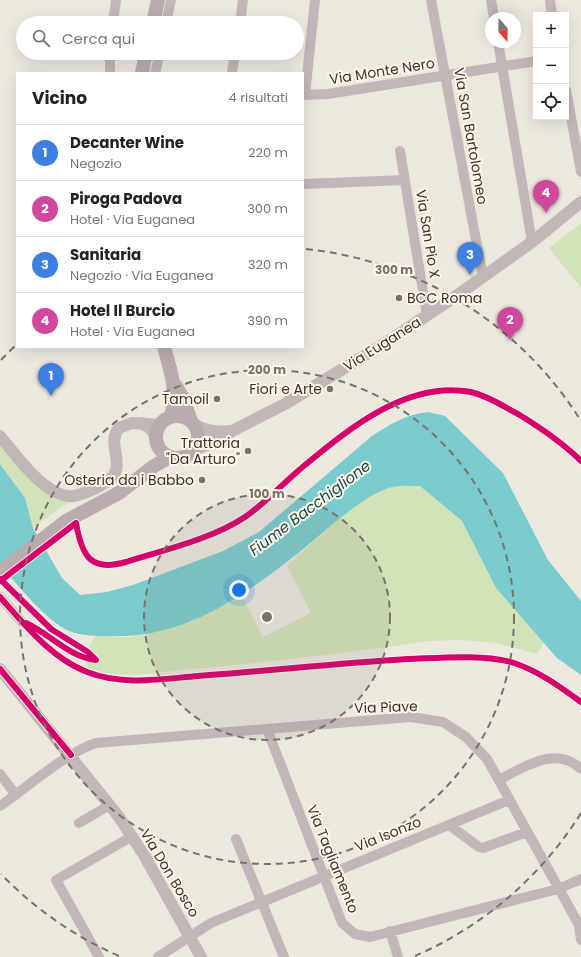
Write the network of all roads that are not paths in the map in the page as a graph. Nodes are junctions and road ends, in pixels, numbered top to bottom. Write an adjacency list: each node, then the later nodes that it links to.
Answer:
1 (116, 0): 11 (street)
2 (158, 0): 12 (main road)
3 (171, 0): 13 (street)
4 (243, 0): 14 (street)
5 (315, 0): 27 (street)
6 (432, 0): 26 (street, Via San Bartolomeo)
7 (491, 0): 9 (street)
8 (550, 0): 10 (street)
9 (493, 12)
10 (552, 12)
11 (114, 16)
12 (155, 16)
13 (168, 16)
14 (241, 16)
15 (499, 48): 21 (street)
16 (110, 60): 22 (street)
17 (145, 60): 23 (main road)
18 (158, 60): 24 (street)
19 (234, 60): 25 (street)
20 (533, 61): 21 (street, Via Monte Nero)
21 (502, 66): 26 (street, Via Monte Nero); 34 (street)
22 (110, 72)
23 (142, 72)
24 (155, 72)
25 (232, 72)
26 (446, 75): 27 (street, Via Monte Nero); 35 (street, Via San Bartolomeo)
27 (304, 95)
28 (569, 106): 30 (street)
29 (400, 151): 31 (street, Via San Pio X)
30 (581, 172)
31 (405, 180): 32 (street, Via San Pio X); 36 (street, Via San Pio X)
32 (304, 184)
33 (581, 202): 34 (street, Via Euganea)
34 (532, 242): 35 (street, Via Euganea)
35 (483, 277): 36 (street, Via Euganea)
36 (427, 316): 41 (street, Via Euganea)
37 (164, 348): 38 (main road)
38 (175, 385): 39 (main road); 40 (main road)
39 (171, 417): 40 (main road, Via Euganea); 42 (main road)
40 (193, 423): 41 (street, Via Euganea); 44 (main road)
41 (232, 431): 44 (street, Via Euganea)
42 (157, 435): 43 (street); 45 (main road); 46 (main road, Via Euganea)
43 (0, 436)
44 (195, 450): 45 (main road, Via Euganea)
45 (170, 458): 46 (main road, Via Euganea)
46 (141, 476): 47 (main road, Via Euganea)
47 (0, 572)
48 (0, 597): 49 (street)
49 (22, 622)
50 (0, 669): 52 (street, Via Don Bosco)
51 (267, 729): 52 (street, Via Piave); 55 (street, Via Piave); 65 (street, Via Tagliamento)
52 (71, 755): 56 (street, Via Piave); 58 (street, Via Don Bosco)
53 (581, 769): 55 (street)
54 (0, 774): 56 (street)
55 (499, 780): 57 (street, Via Piave)
56 (16, 795): 59 (street, Via Piave)
57 (510, 800): 61 (street, Via Isonzo); 62 (street, Via Piave)
58 (110, 805): 60 (street); 63 (street, Via Don Bosco)
59 (0, 806)
60 (80, 823)
61 (449, 824): 62 (street); 65 (street, Via Isonzo)
62 (528, 832): 67 (street, Via Piave)
63 (131, 837): 70 (street, Via Don Bosco); 72 (street)
64 (236, 839): 68 (street)
65 (323, 876): 68 (street, Via Isonzo); 69 (street, Via Tagliamento)
66 (581, 879): 67 (street, Via Tagliamento)
67 (558, 889): 69 (street, Via Tagliamento); 71 (street, Via Piave)
68 (261, 903): 70 (street, Via Isonzo); 75 (street)
69 (390, 931): 76 (street)
70 (189, 936): 73 (street, Via Isonzo); 74 (street, Via Don Bosco)
71 (581, 940)
72 (99, 957)
73 (158, 957)
74 (201, 957)
75 (284, 957)
76 (398, 957)

